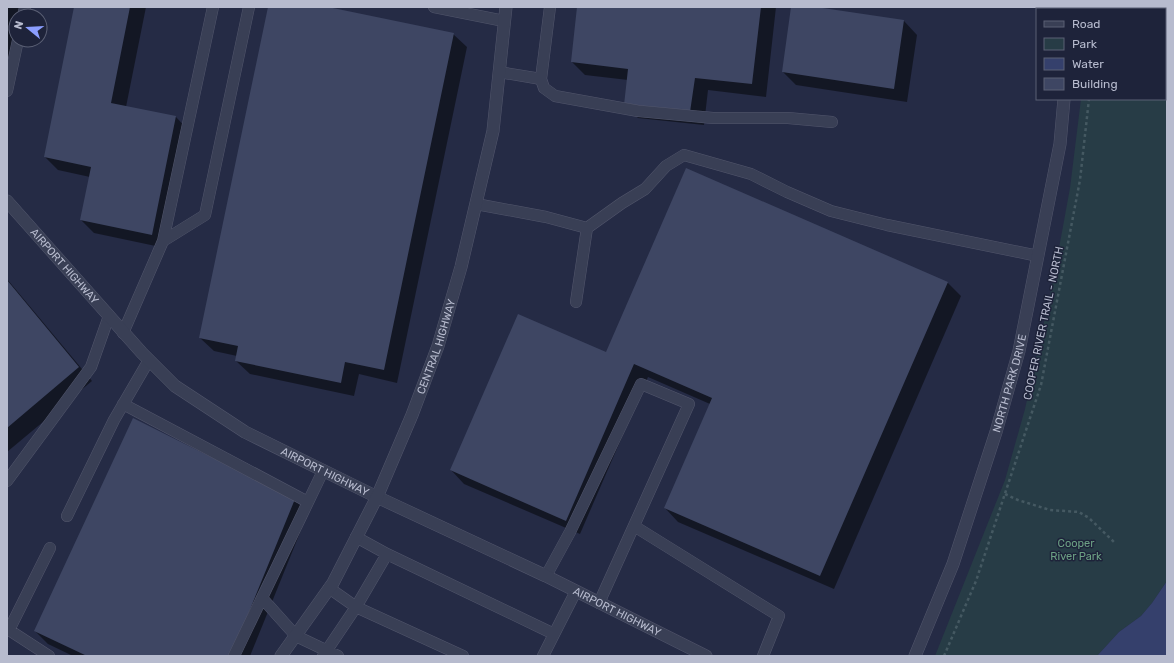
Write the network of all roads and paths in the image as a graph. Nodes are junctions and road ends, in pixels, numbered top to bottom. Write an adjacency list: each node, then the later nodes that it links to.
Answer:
1 (213, 7): 17 (lane)
2 (249, 7): 17 (lane)
3 (434, 7): 6 (lane)
4 (506, 7): 6 (street, CENTRAL HIGHWAY)
5 (550, 7): 9 (lane)
6 (504, 21): 8 (street, CENTRAL HIGHWAY)
7 (16, 48): 10 (lane)
8 (499, 72): 9 (lane); 15 (street, CENTRAL HIGHWAY)
9 (541, 80): 13 (lane)
10 (7, 91)
11 (1064, 100): 18 (street, NORTH PARK DRIVE)
12 (1089, 100): 26 (path, COOPER RIVER TRAIL - NORTH)
13 (832, 122)
14 (7, 201): 20 (street, AIRPORT HIGHWAY)
15 (476, 204): 16 (lane); 27 (street, CENTRAL HIGHWAY)
16 (587, 228): 18 (lane); 19 (lane)
17 (163, 241): 21 (lane)
18 (1038, 256): 52 (street, NORTH PARK DRIVE)
19 (576, 302)
20 (109, 316): 21 (street, AIRPORT HIGHWAY); 25 (lane)
21 (124, 333): 22 (street, AIRPORT HIGHWAY)
22 (149, 360): 23 (lane); 24 (street, AIRPORT HIGHWAY)
23 (123, 404): 28 (lane); 29 (lane)
24 (324, 471): 27 (street, AIRPORT HIGHWAY); 28 (lane)
25 (7, 481)
26 (1005, 494): 32 (path); 53 (path, COOPER RIVER TRAIL - NORTH)
27 (377, 497): 31 (street, CENTRAL HIGHWAY); 35 (street, AIRPORT HIGHWAY)
28 (308, 502): 38 (lane)
29 (67, 516)
30 (634, 526): 35 (lane); 39 (lane); 51 (lane)
31 (356, 537): 34 (lane); 36 (street, CENTRAL HIGHWAY)
32 (1114, 542)
33 (50, 548): 44 (lane)
34 (387, 554): 40 (lane); 41 (lane)
35 (546, 576): 37 (street, AIRPORT HIGHWAY)
36 (330, 588): 40 (lane); 42 (street, CENTRAL HIGHWAY)
37 (576, 591): 39 (street, AIRPORT HIGHWAY); 41 (lane)
38 (262, 598): 42 (lane); 45 (lane)
39 (599, 603): 50 (street, AIRPORT HIGHWAY)
40 (356, 607): 43 (lane); 48 (lane)
41 (554, 634): 49 (lane)
42 (296, 636): 43 (lane); 46 (street, CENTRAL HIGHWAY)
43 (324, 653): 47 (lane)
44 (49, 656)
45 (234, 656)
46 (282, 656)
47 (338, 656)
48 (463, 656)
49 (543, 656)
50 (706, 656)
51 (763, 656)
52 (915, 656)
53 (944, 656)

